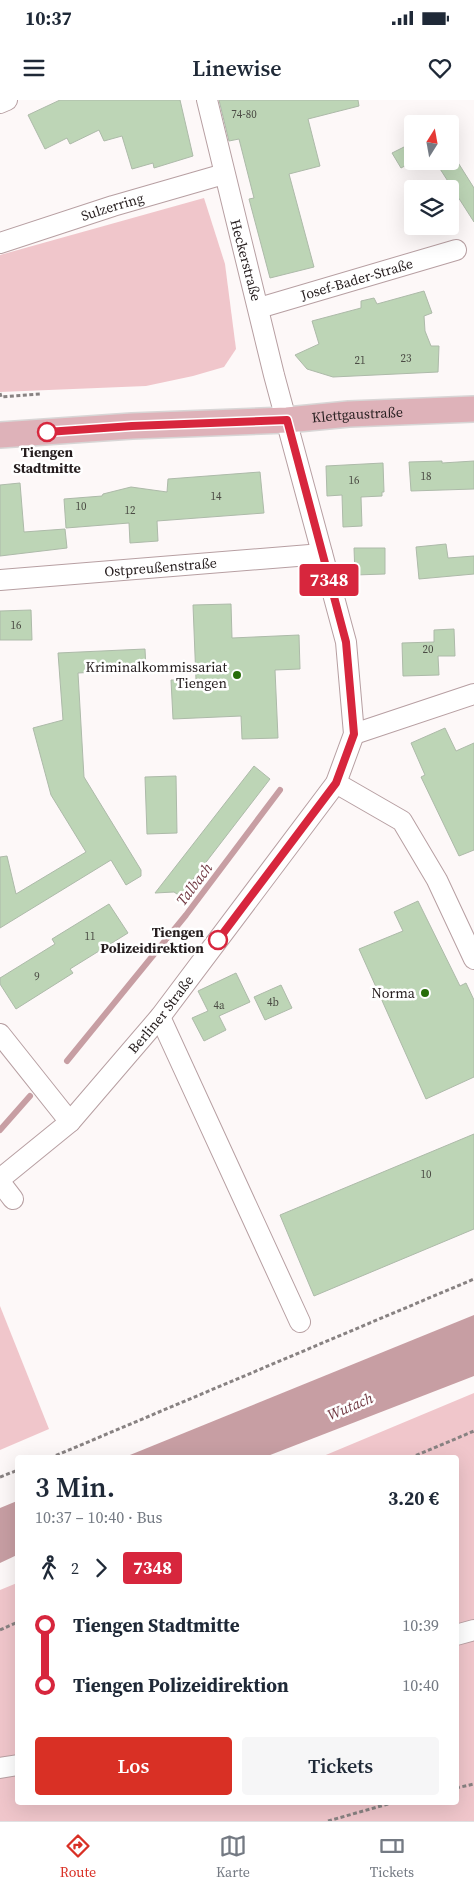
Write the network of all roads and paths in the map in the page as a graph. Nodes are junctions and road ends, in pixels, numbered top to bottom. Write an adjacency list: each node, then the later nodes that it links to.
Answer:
1 (7, 100): 3 (street)
2 (207, 100): 4 (street, Heckerstraße)
3 (0, 104)
4 (224, 174): 5 (street, Sulzerring); 7 (street, Heckerstraße)
5 (0, 243)
6 (456, 250): 7 (street, Josef-Bader-Straße)
7 (259, 308): 11 (street, Heckerstraße)
8 (0, 393): 9 (path)
9 (40, 394)
10 (474, 409): 11 (main road, Klettgaustraße)
11 (287, 420): 12 (main road, Klettgaustraße); 13 (street, Berliner Straße)
12 (0, 435)
13 (322, 554): 14 (street, Ostpreußenstraße); 16 (street, Berliner Straße)
14 (0, 580)
15 (474, 694): 16 (street)
16 (354, 734): 17 (street, Berliner Straße)
17 (336, 783): 18 (street); 19 (street, Berliner Straße)
18 (474, 958)
19 (160, 1017): 21 (street, Berliner Straße); 25 (street)
20 (0, 1034): 21 (street)
21 (70, 1122): 22 (street, Berliner Straße)
22 (0, 1180): 23 (street)
23 (13, 1199)
24 (474, 1279): 27 (path)
25 (300, 1322)
26 (474, 1431): 28 (path)
27 (57, 1455)
28 (417, 1455)
29 (15, 1471): 30 (path)
30 (0, 1477)
31 (15, 1623): 32 (path)
32 (0, 1630)
33 (474, 1630): 34 (street)
34 (459, 1634)
35 (15, 1766): 36 (street)
36 (0, 1768)
37 (474, 1784): 38 (path)
38 (459, 1787)
39 (384, 1805): 40 (path)
40 (328, 1821)

